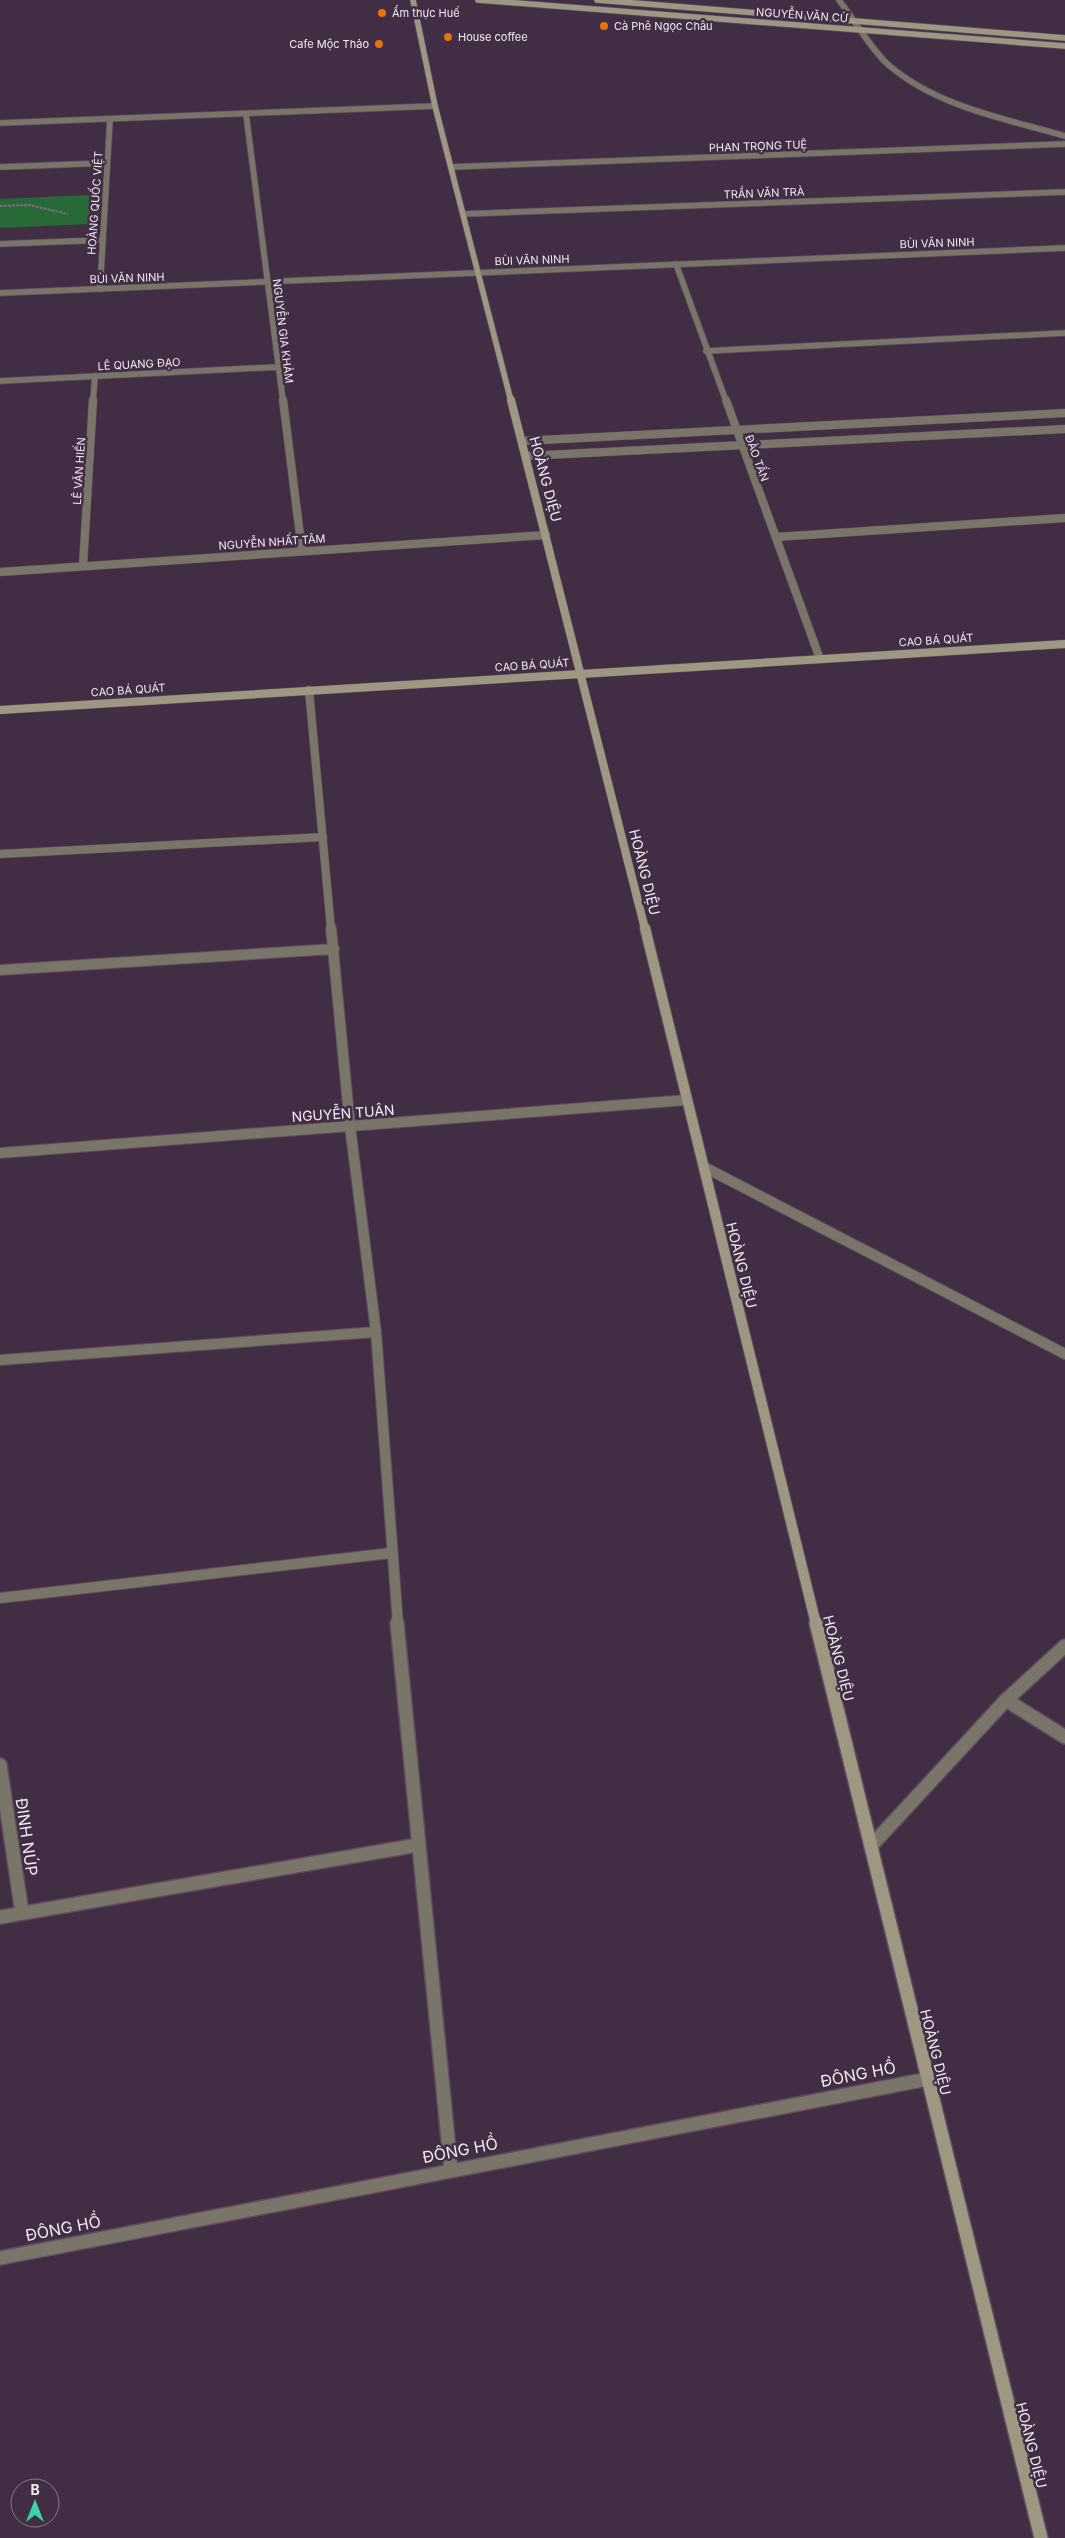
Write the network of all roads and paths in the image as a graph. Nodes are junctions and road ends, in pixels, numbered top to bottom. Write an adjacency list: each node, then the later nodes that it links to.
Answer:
1 (413, 0): 9 (street, HOÀNG DIỆU)
2 (478, 0): 6 (street, NGUYỄN VĂN CỪ)
3 (597, 0): 5 (street, NGUYỄN VĂN CỪ)
4 (839, 0): 5 (street)
5 (855, 21): 6 (street); 7 (street, NGUYỄN VĂN CỪ)
6 (862, 30): 8 (street, NGUYỄN VĂN CỪ); 13 (street)
7 (1065, 38)
8 (1065, 46)
9 (435, 106): 10 (street); 17 (street, HOÀNG DIỆU)
10 (246, 114): 11 (street); 27 (street, NGUYỄN GIA KHẢM)
11 (110, 119): 12 (street); 15 (street, HOÀNG QUỐC VIỆT)
12 (0, 123)
13 (1065, 136)
14 (1065, 144): 17 (street, PHAN TRỌNG TUỆ)
15 (107, 163): 16 (street); 20 (street, HOÀNG QUỐC VIỆT)
16 (0, 168)
17 (451, 168): 21 (street, HOÀNG DIỆU)
18 (1065, 192): 21 (street, TRẦN VĂN TRÀ)
19 (0, 206): 20 (path)
20 (104, 210): 22 (street, HOÀNG QUỐC VIỆT)
21 (463, 214): 26 (street, HOÀNG DIỆU)
22 (102, 240): 23 (street); 28 (street, HOÀNG QUỐC VIỆT)
23 (0, 244)
24 (1065, 248): 25 (street, BÙI VĂN NINH)
25 (676, 264): 26 (street, BÙI VĂN NINH); 31 (street, ĐÀO TẤN)
26 (478, 273): 27 (street, BÙI VĂN NINH); 38 (street, HOÀNG DIỆU)
27 (267, 282): 28 (street, BÙI VĂN NINH); 32 (street, NGUYỄN GIA KHẢM)
28 (100, 289): 29 (street, BÙI VĂN NINH)
29 (0, 293)
30 (1065, 333): 31 (street)
31 (706, 351): 37 (street, ĐÀO TẤN)
32 (278, 367): 33 (street, LÊ QUANG ĐẠO); 44 (street, NGUYỄN GIA KHẢM)
33 (94, 376): 34 (street, LÊ QUANG ĐẠO); 45 (street, LÊ VĂN HIẾN)
34 (0, 381)
35 (1065, 413): 37 (street)
36 (1065, 429): 39 (street)
37 (736, 430): 38 (street); 39 (street, ĐÀO TẤN)
38 (522, 441): 40 (street, HOÀNG DIỆU)
39 (742, 446): 40 (street); 43 (street, ĐÀO TẤN)
40 (526, 456): 42 (street, HOÀNG DIỆU)
41 (1065, 518): 43 (street)
42 (546, 535): 44 (street, NGUYỄN NHẤT TÂM); 49 (street, HOÀNG DIỆU)
43 (776, 537): 48 (street, ĐÀO TẤN)
44 (302, 551): 45 (street, NGUYỄN NHẤT TÂM)
45 (83, 566): 46 (street, NGUYỄN NHẤT TÂM)
46 (0, 572)
47 (1065, 644): 48 (street, CAO BÁ QUÁT)
48 (820, 659): 49 (street, CAO BÁ QUÁT)
49 (582, 674): 50 (street, CAO BÁ QUÁT); 56 (street, HOÀNG DIỆU)
50 (309, 690): 51 (street, CAO BÁ QUÁT); 52 (street)
51 (0, 710)
52 (323, 837): 53 (street); 54 (street)
53 (0, 854)
54 (334, 949): 55 (street); 57 (street)
55 (0, 970)
56 (687, 1100): 57 (street, NGUYỄN TUÂN); 59 (street, HOÀNG DIỆU)
57 (350, 1126): 58 (street, NGUYỄN TUÂN); 60 (street)
58 (0, 1153)
59 (704, 1167): 61 (street); 70 (street, HOÀNG DIỆU)
60 (376, 1332): 62 (street); 63 (street)
61 (1065, 1354)
62 (0, 1360)
63 (391, 1553): 64 (street); 69 (street)
64 (0, 1598)
65 (1065, 1646): 66 (street)
66 (1006, 1700): 67 (street); 70 (street)
67 (1065, 1737)
68 (0, 1765): 71 (street, ĐINH NÚP)
69 (418, 1845): 71 (street); 74 (street)
70 (871, 1846): 73 (street, HOÀNG DIỆU)
71 (22, 1913): 72 (street)
72 (0, 1917)
73 (928, 2079): 74 (street, ĐÔNG HỒ); 76 (street, HOÀNG DIỆU)
74 (451, 2170): 75 (street, ĐÔNG HỒ)
75 (0, 2258)
76 (1041, 2538)

